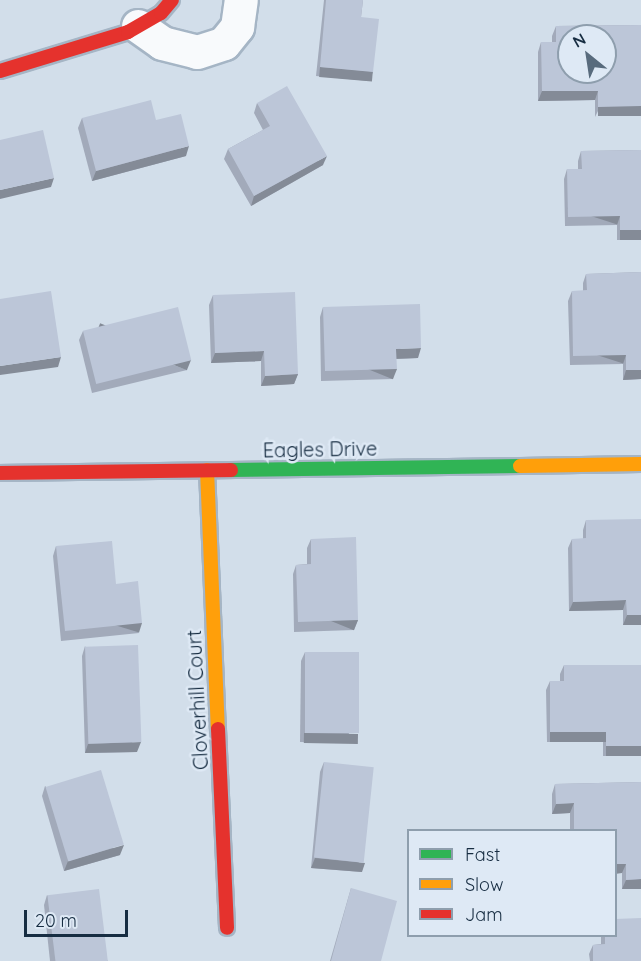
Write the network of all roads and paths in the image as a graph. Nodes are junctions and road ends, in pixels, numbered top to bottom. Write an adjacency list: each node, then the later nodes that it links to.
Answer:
1 (172, 0): 3 (street)
2 (241, 0): 3 (street)
3 (138, 26): 4 (street)
4 (0, 71)
5 (641, 464): 6 (street, Eagles Drive)
6 (207, 470): 7 (street, Eagles Drive); 8 (street, Cloverhill Court)
7 (0, 473)
8 (227, 928)

